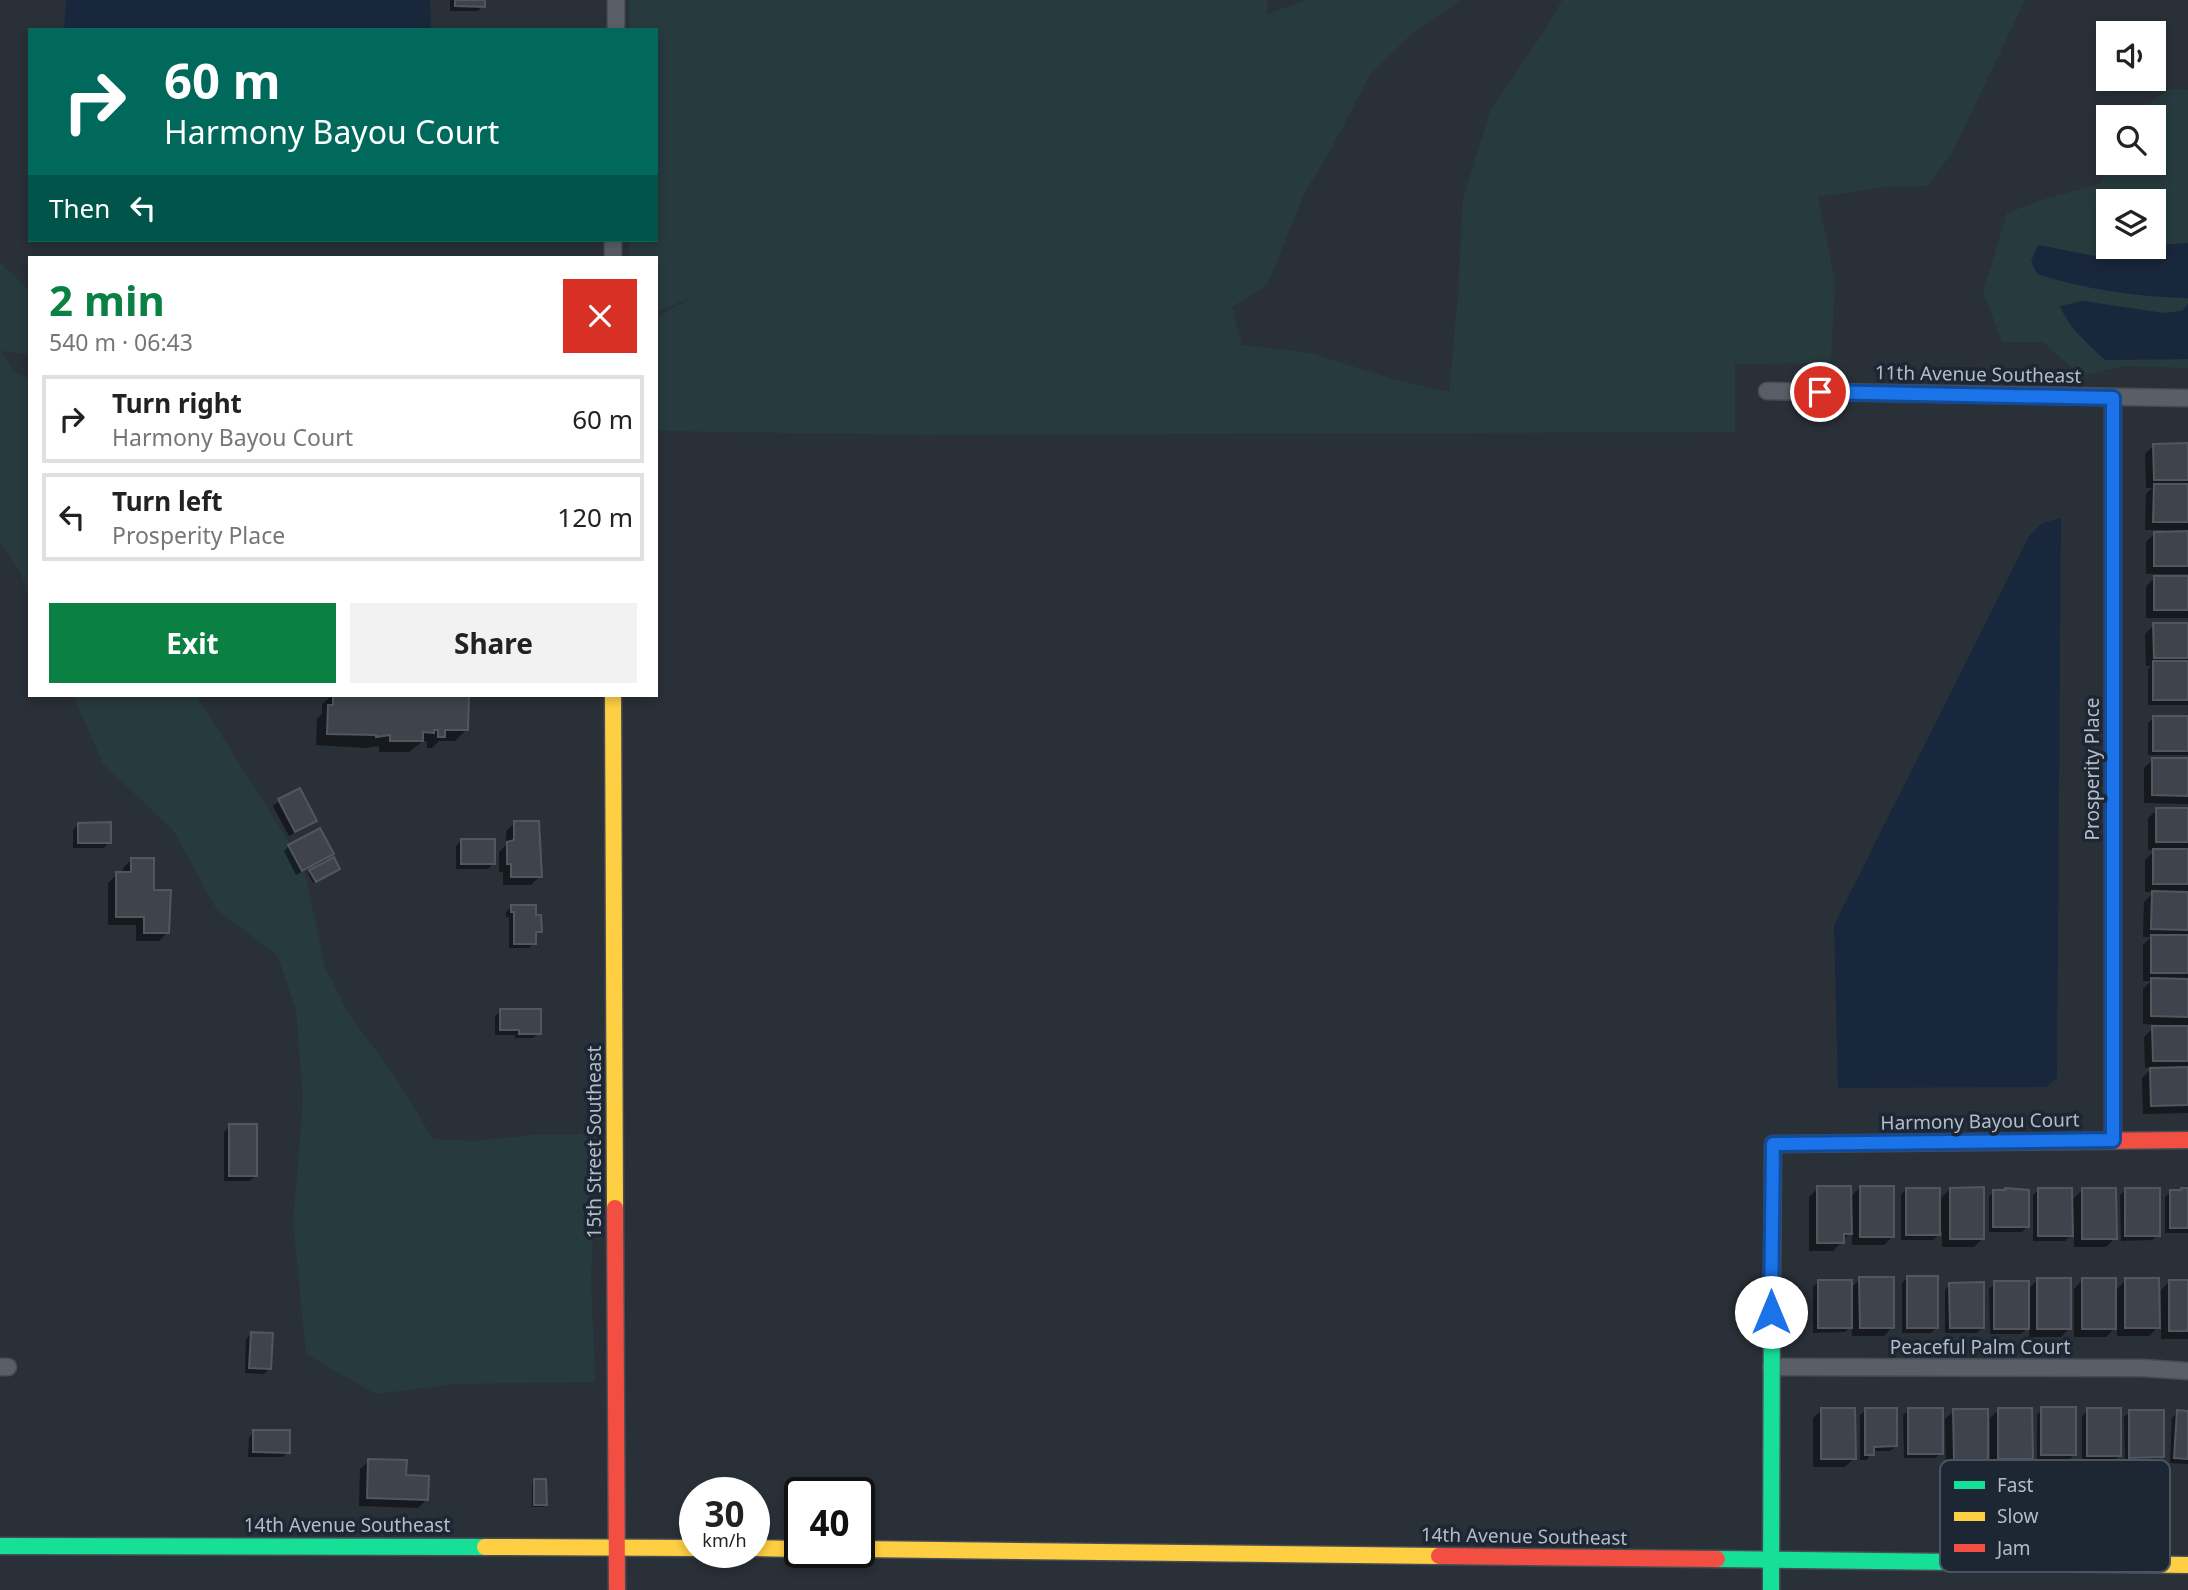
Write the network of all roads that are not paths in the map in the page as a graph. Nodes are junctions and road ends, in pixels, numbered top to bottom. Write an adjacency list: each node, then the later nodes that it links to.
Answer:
1 (616, 0): 2 (street)
2 (616, 28)
3 (1767, 391): 4 (street, 11th Avenue Southeast)
4 (2113, 398): 5 (street, 11th Avenue Southeast); 7 (street, Prosperity Place)
5 (2188, 398)
6 (613, 697): 12 (street, 15th Street Southeast)
7 (2113, 1140): 8 (street, Harmony Bayou Court); 9 (street, Harmony Bayou Court)
8 (2188, 1140)
9 (1771, 1367): 10 (street, Peaceful Palm Court); 15 (street)
10 (2188, 1371)
11 (0, 1546): 12 (street, 14th Avenue Southeast)
12 (617, 1547): 13 (street, 14th Avenue Southeast); 19 (street, 15th Street Southeast)
13 (679, 1548)
14 (875, 1549): 15 (street, 14th Avenue Southeast)
15 (1771, 1559): 16 (street, 14th Avenue Southeast); 20 (street)
16 (1940, 1561)
17 (2170, 1565): 18 (street, 14th Avenue Southeast)
18 (2188, 1565)
19 (617, 1590)
20 (1771, 1590)

